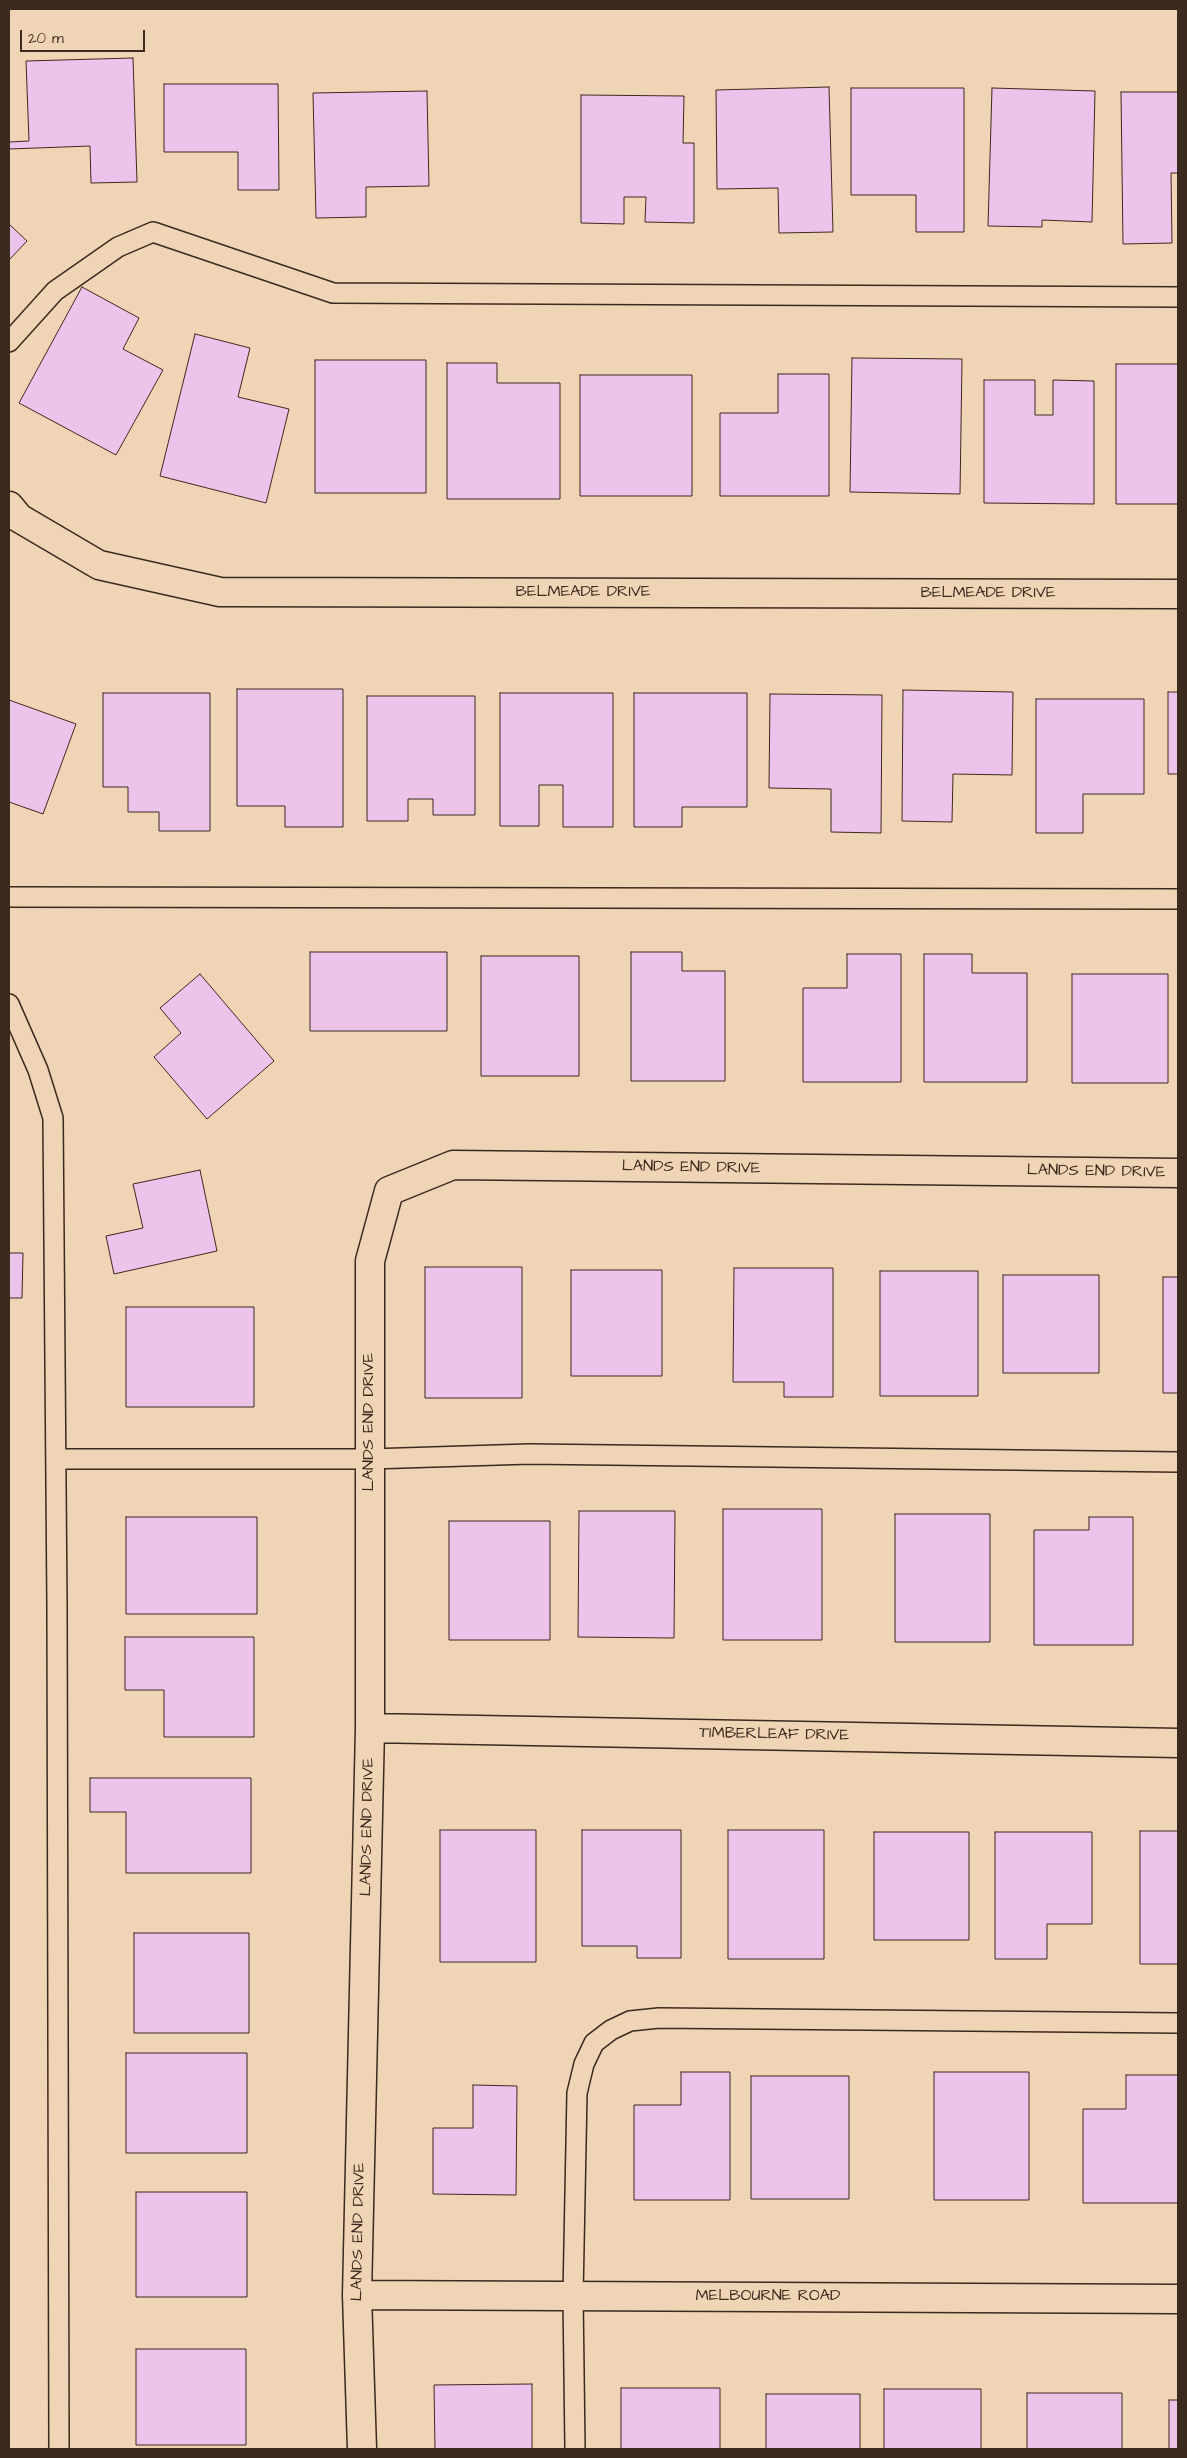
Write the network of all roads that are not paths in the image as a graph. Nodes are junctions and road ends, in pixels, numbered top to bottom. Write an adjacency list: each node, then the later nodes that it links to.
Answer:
1 (1178, 297): 2 (lane)
2 (9, 342)
3 (9, 506): 4 (street, BELMEADE DRIVE)
4 (1178, 594)
5 (9, 897): 6 (lane)
6 (1178, 899)
7 (9, 1004): 9 (lane)
8 (1178, 1173): 10 (street, LANDS END DRIVE)
9 (56, 1459): 10 (lane); 18 (lane)
10 (370, 1459): 11 (lane); 12 (street, LANDS END DRIVE)
11 (1178, 1462)
12 (370, 1728): 13 (street, TIMBERLEAF DRIVE); 15 (street, LANDS END DRIVE)
13 (1178, 1743)
14 (1178, 2023): 16 (lane)
15 (357, 2295): 16 (street, MELBOURNE ROAD); 19 (street, LANDS END DRIVE)
16 (573, 2296): 17 (street, MELBOURNE ROAD); 20 (lane)
17 (1178, 2299)
18 (59, 2449)
19 (362, 2449)
20 (575, 2449)

